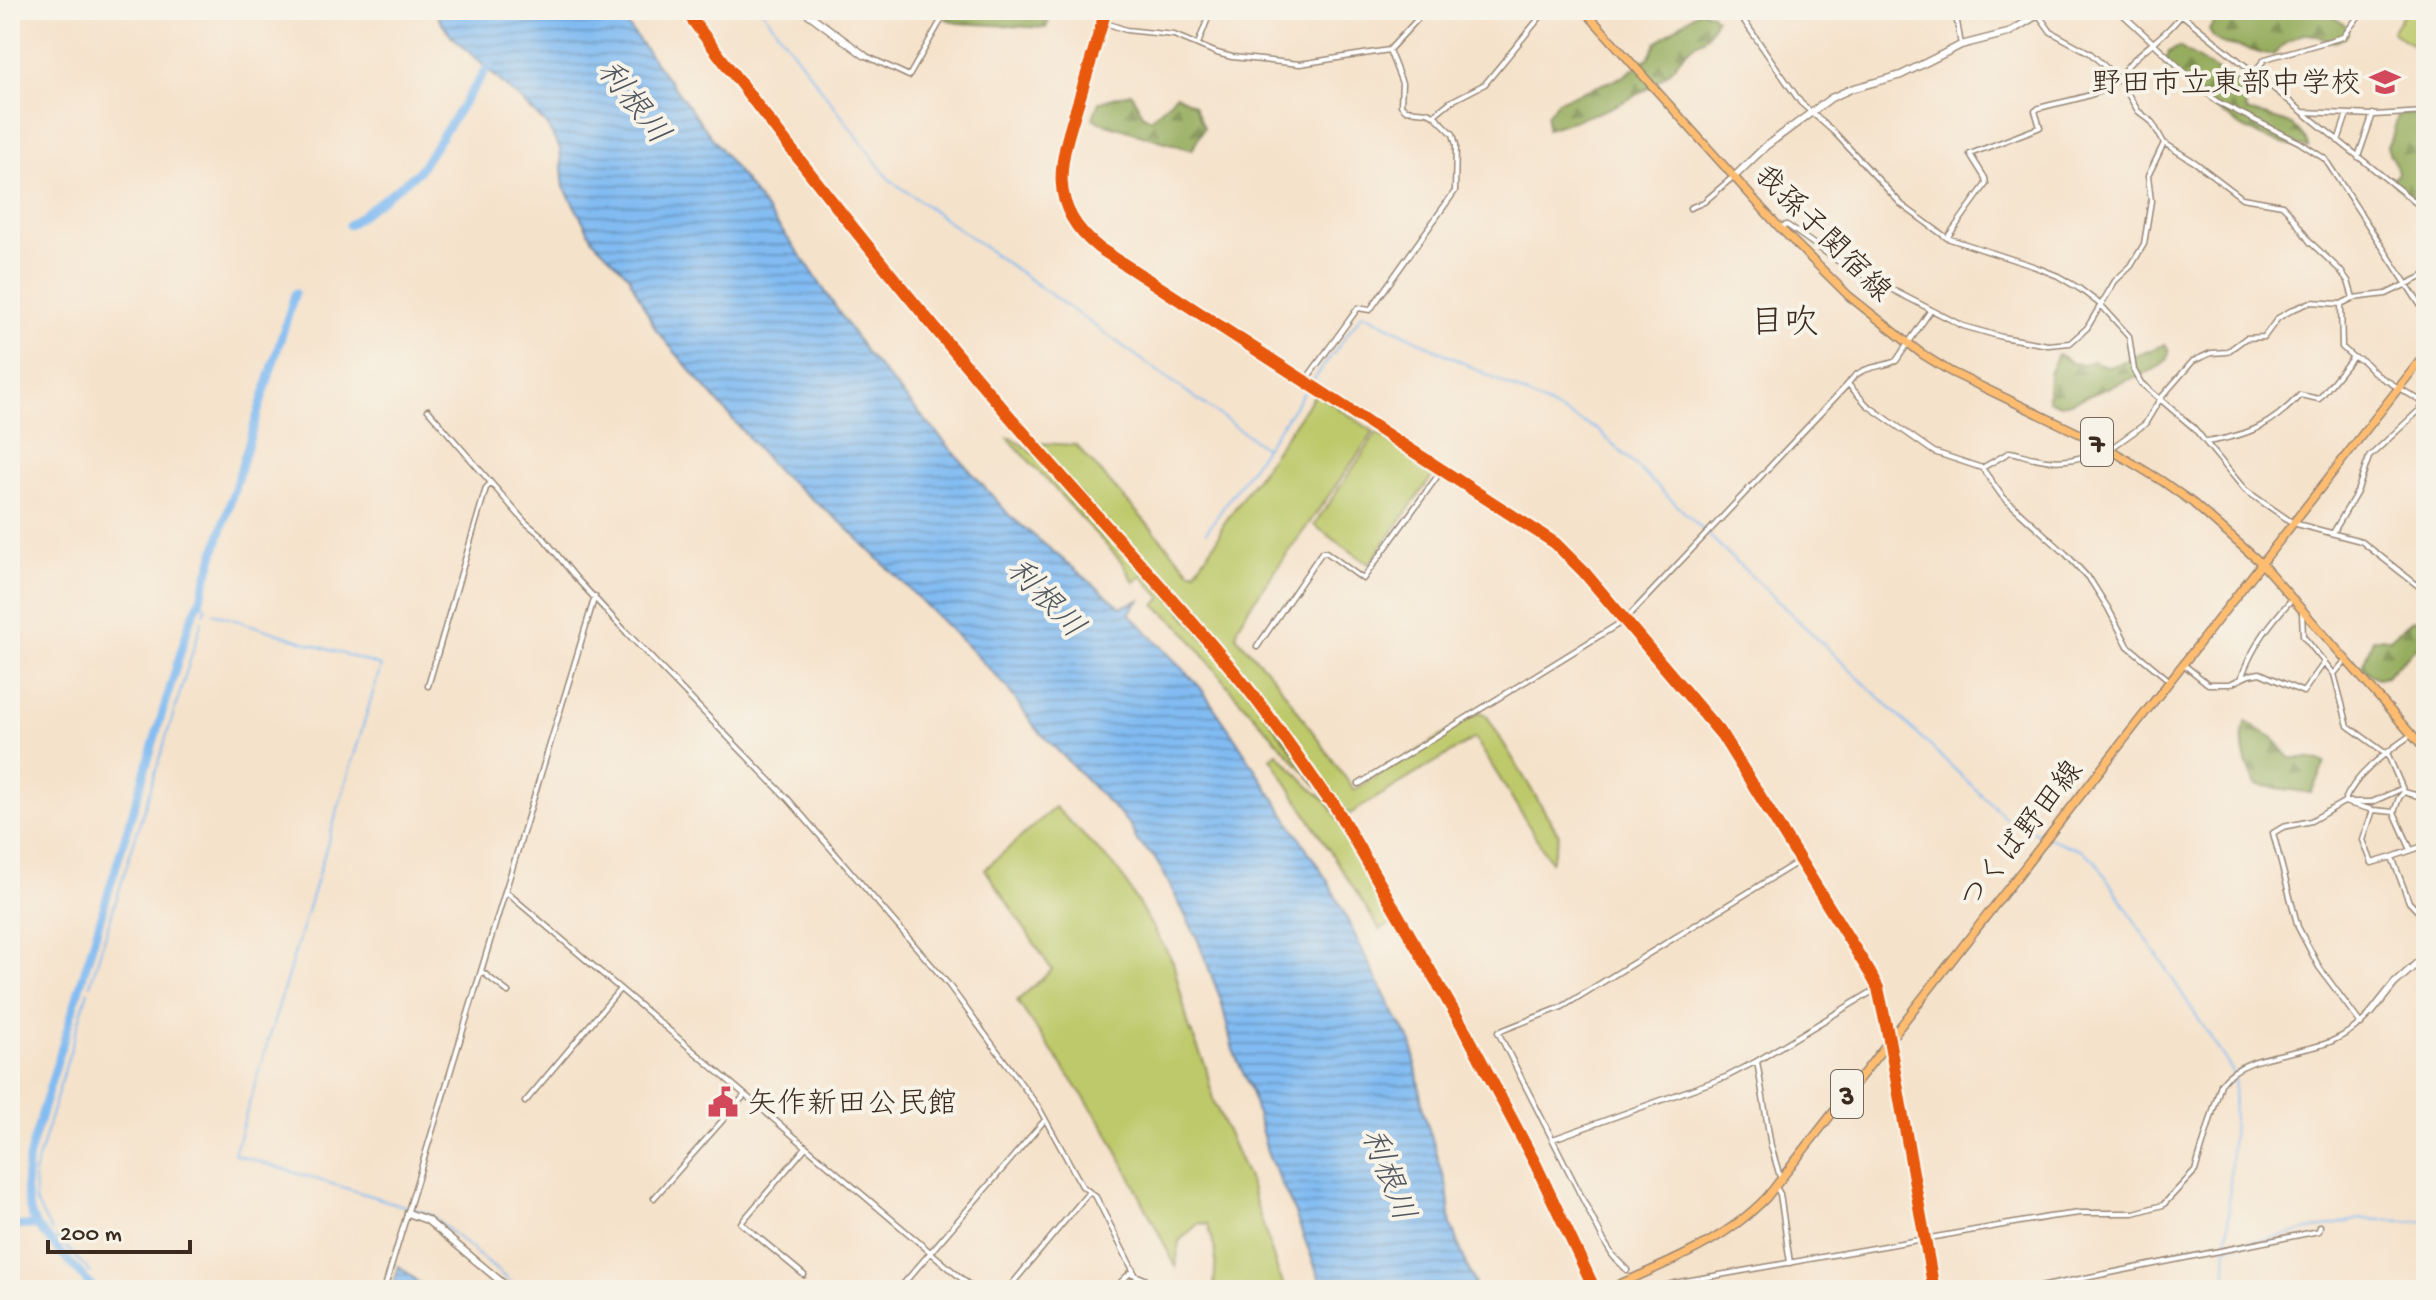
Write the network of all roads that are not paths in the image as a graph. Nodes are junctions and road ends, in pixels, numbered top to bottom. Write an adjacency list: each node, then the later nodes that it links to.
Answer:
1 (803, 10): 21 (street)
2 (947, 10): 21 (street)
3 (1106, 10): 16 (street)
4 (1211, 10): 17 (street)
5 (1426, 10): 20 (street)
6 (1546, 10): 29 (street)
7 (1584, 10): 33 (main road, 我孫子関宿線 / 7)
8 (1698, 10): 26 (street)
9 (1955, 10): 18 (street)
10 (2046, 10): 14 (street)
11 (2118, 10): 19 (street)
12 (2176, 10): 15 (street)
13 (2363, 10): 22 (street)
14 (2036, 13): 18 (street); 23 (street)
15 (2184, 13): 19 (street); 22 (street)
16 (1103, 22): 17 (street); 50 (street)
17 (1198, 44): 20 (street)
18 (1961, 45): 26 (street)
19 (2153, 45): 23 (street); 41 (street)
20 (1389, 50): 29 (street)
21 (864, 55)
22 (2253, 73): 24 (street)
23 (2119, 79): 31 (street); 38 (street)
24 (2301, 111): 27 (street); 30 (street)
25 (2426, 112): 28 (street)
26 (1811, 113): 33 (street); 38 (street)
27 (2347, 114): 28 (street); 30 (street)
28 (2373, 114): 32 (street)
29 (1434, 115): 50 (street)
30 (2338, 141): 32 (street)
31 (2164, 143): 42 (street); 44 (street)
32 (2358, 157): 35 (street)
33 (1735, 176): 34 (street); 36 (main road, 我孫子関宿線 / 7)
34 (1690, 208)
35 (2426, 211)
36 (1779, 227): 45 (street); 47 (main road, 我孫子関宿線 / 7)
37 (2426, 233): 39 (street)
38 (1947, 238): 44 (street)
39 (2426, 242)
40 (2426, 275): 41 (street)
41 (2407, 284): 42 (street); 46 (street)
42 (2353, 298): 43 (street)
43 (2341, 304): 49 (street); 53 (street)
44 (2101, 305): 45 (street); 53 (street)
45 (1931, 310): 47 (street)
46 (2426, 314)
47 (1910, 344): 51 (street); 57 (main road, 我孫子関宿線 / 7)
48 (2426, 353): 52 (main road, つくば野田線 / 3)
49 (2353, 357): 52 (street); 56 (street)
50 (1309, 384): 60 (street)
51 (1848, 384): 59 (street); 69 (street)
52 (2400, 387): 54 (street); 62 (main road, つくば野田線 / 3)
53 (2160, 399): 56 (street); 58 (street)
54 (2426, 404): 63 (street)
55 (428, 410): 61 (street)
56 (2207, 442): 62 (street)
57 (2101, 444): 58 (main road, 我孫子関宿線 / 7); 59 (street)
58 (2110, 449): 64 (main road, 我孫子関宿線 / 7)
59 (1982, 468): 76 (street)
60 (1442, 470): 69 (street); 70 (street)
61 (491, 483): 66 (street); 77 (street)
62 (2293, 523): 63 (street); 64 (main road, つくば野田線 / 3)
63 (2333, 533): 65 (street)
64 (2261, 563): 67 (main road, 我孫子関宿線 / 7); 73 (main road, つくば野田線 / 3)
65 (2426, 592)
66 (595, 596): 91 (street); 104 (street)
67 (2293, 598): 68 (main road, 我孫子関宿線 / 7); 75 (street)
68 (2302, 607): 71 (main road, 我孫子関宿線 / 7); 72 (street)
69 (1625, 620): 81 (street); 90 (street)
70 (1257, 647)
71 (2345, 661): 74 (street); 78 (main road, 我孫子関宿線 / 7)
72 (2324, 663): 74 (street); 75 (street)
73 (2183, 664): 75 (street); 76 (main road, つくば野田線 / 3)
74 (2334, 674): 80 (street)
75 (2241, 678)
76 (2170, 681): 100 (main road, つくば野田線 / 3)
77 (428, 686)
78 (2411, 735): 79 (main road, 我孫子関宿線 / 7); 80 (street)
79 (2426, 751)
80 (2385, 753): 82 (street); 84 (street)
81 (1359, 784)
82 (2402, 791): 83 (street); 84 (street); 86 (street)
83 (2426, 798)
84 (2344, 802): 85 (street); 99 (street)
85 (2373, 810): 86 (street); 89 (street)
86 (2394, 812): 88 (street)
87 (2426, 845): 88 (street)
88 (2411, 850): 89 (street)
89 (2392, 857): 92 (street)
90 (1801, 860): 95 (street); 105 (street)
91 (505, 891): 94 (street); 96 (street)
92 (2426, 920)
93 (2426, 955): 98 (street)
94 (481, 971): 97 (street); 111 (street)
95 (1878, 988): 100 (street); 101 (street)
96 (620, 989): 102 (street); 103 (street)
97 (508, 992)
98 (2371, 1013): 99 (street)
99 (2361, 1024): 113 (street)
100 (1889, 1039): 107 (main road, つくば野田線 / 3); 113 (street)
101 (1757, 1061): 105 (street); 107 (street)
102 (745, 1094): 106 (street); 110 (street)
103 (525, 1102)
104 (1044, 1121): 109 (street); 114 (street)
105 (1553, 1139): 116 (street)
106 (807, 1147): 114 (street); 118 (street)
107 (1782, 1179): 108 (main road, つくば野田線 / 3)
108 (1776, 1186): 115 (street); 127 (main road, つくば野田線 / 3)
109 (1089, 1192): 117 (street); 123 (street)
110 (654, 1198)
111 (408, 1213): 119 (street); 120 (street)
112 (2320, 1227): 130 (street)
113 (1925, 1240): 115 (street); 129 (street)
114 (930, 1252): 121 (street); 122 (street)
115 (1790, 1263): 128 (street)
116 (1627, 1270)
117 (1134, 1273): 124 (street); 125 (street); 126 (street)
118 (804, 1275)
119 (384, 1290)
120 (511, 1290)
121 (898, 1290)
122 (975, 1290)
123 (1007, 1290)
124 (1113, 1290)
125 (1143, 1290)
126 (1156, 1290)
127 (1606, 1290)
128 (1651, 1290)
129 (1934, 1290)
130 (2025, 1290)

